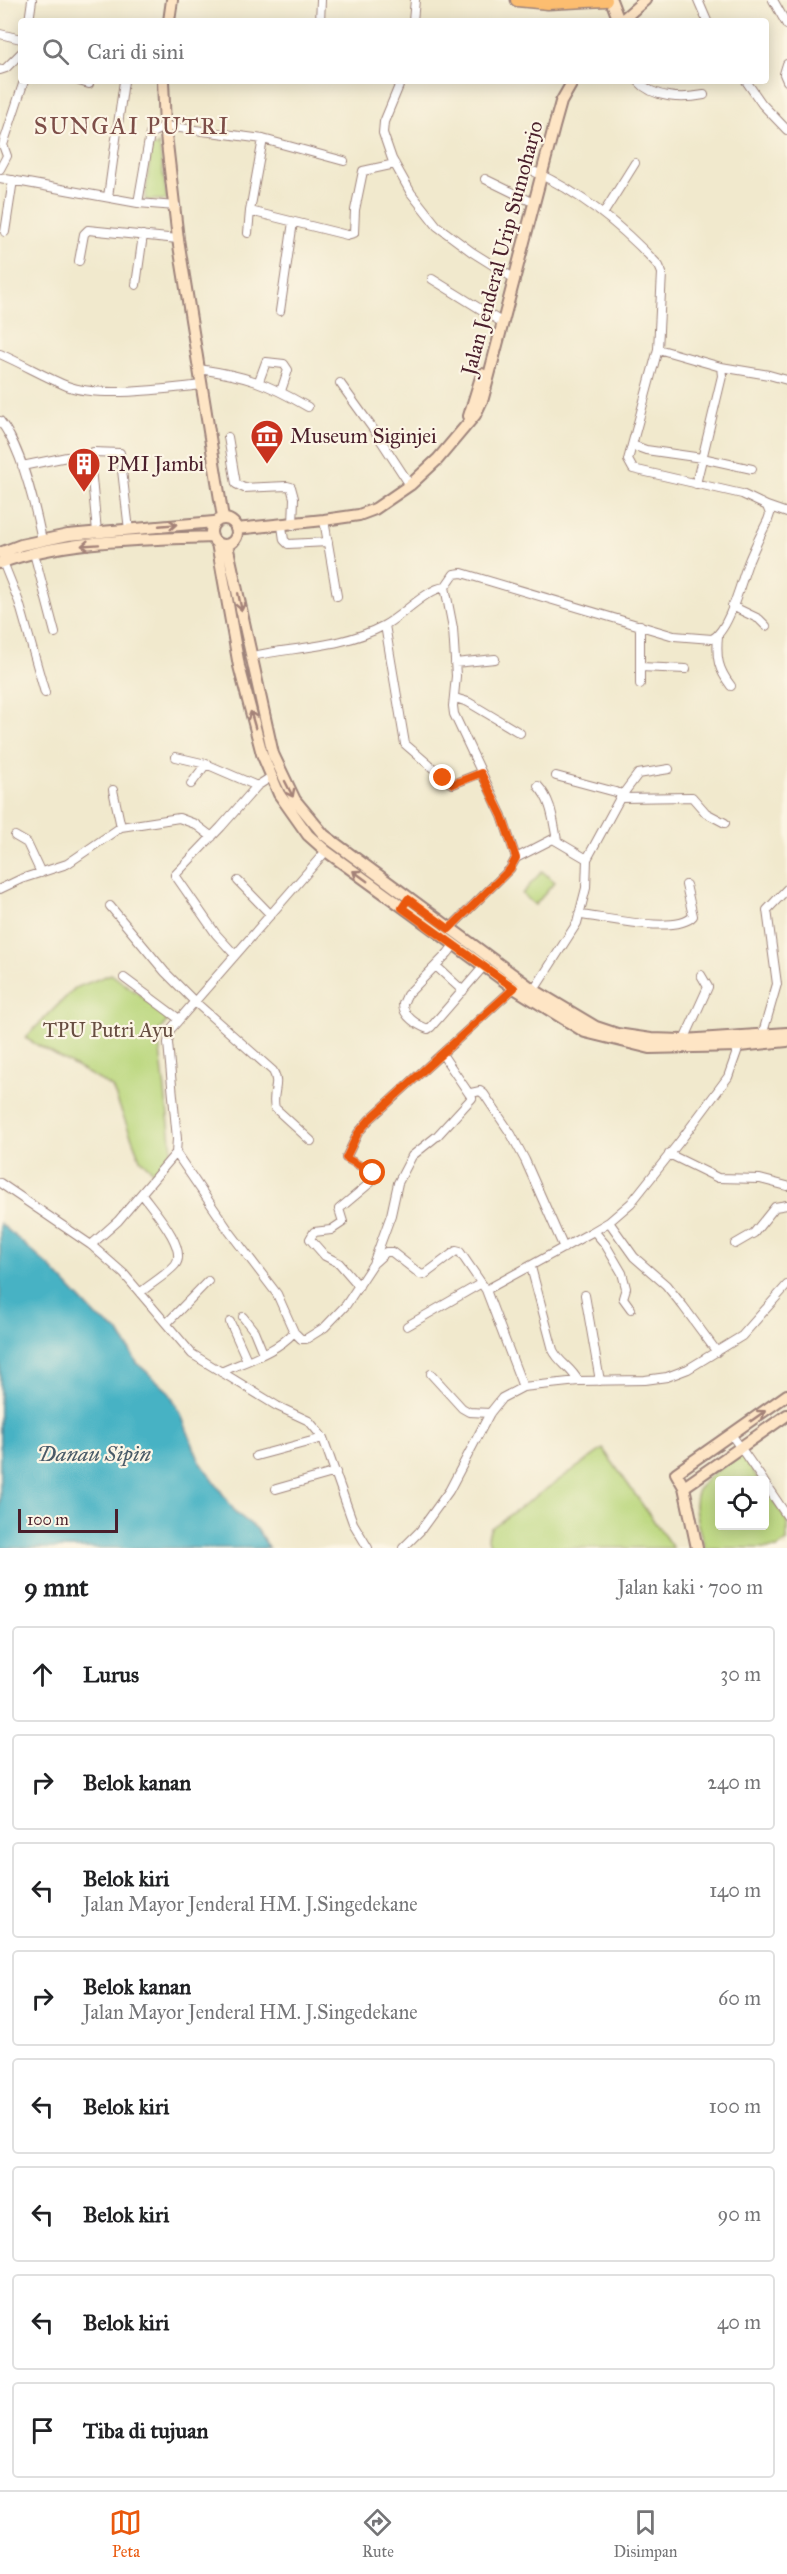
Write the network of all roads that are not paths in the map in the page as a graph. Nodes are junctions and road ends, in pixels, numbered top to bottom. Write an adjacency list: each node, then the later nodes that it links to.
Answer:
1 (32, 0): 11 (street)
2 (172, 0): 12 (main road)
3 (321, 0): 13 (street)
4 (416, 0): 14 (street)
5 (517, 0): 6 (main road)
6 (606, 0)
7 (611, 0): 15 (main road)
8 (645, 0): 16 (main road)
9 (698, 0): 17 (street)
10 (773, 0): 18 (street)
11 (29, 18)
12 (169, 18)
13 (320, 18)
14 (413, 18)
15 (619, 18)
16 (624, 18)
17 (706, 18)
18 (787, 26)
19 (0, 34): 20 (street)
20 (18, 38)
21 (18, 56): 23 (street)
22 (787, 64): 24 (street)
23 (0, 70)
24 (787, 81)
25 (23, 84): 40 (street)
26 (124, 84): 45 (street)
27 (163, 84): 34 (main road)
28 (400, 84): 39 (street)
29 (565, 84): 41 (main road, Jalan Jenderal Urip Sumoharjo)
30 (571, 84): 41 (main road, Jalan Jenderal Urip Sumoharjo)
31 (642, 84): 33 (street)
32 (748, 84): 35 (street)
33 (704, 95)
34 (165, 126): 36 (street); 47 (street); 48 (main road)
35 (787, 130)
36 (263, 139): 37 (street); 49 (street)
37 (344, 161)
38 (635, 163): 50 (street)
39 (395, 164): 51 (street); 57 (street)
40 (0, 169)
41 (538, 174): 46 (main road, Jalan Jenderal Urip Sumoharjo); 50 (street); 57 (main road, Jalan Jenderal Urip Sumoharjo)
42 (0, 178): 44 (street)
43 (485, 179): 46 (street)
44 (13, 180): 45 (street); 52 (street)
45 (108, 197): 47 (street)
46 (528, 200): 57 (main road, Jalan Jenderal Urip Sumoharjo)
47 (138, 203): 48 (street)
48 (176, 206): 55 (main road)
49 (250, 211): 51 (street); 53 (street)
50 (603, 214): 62 (street)
51 (293, 222): 60 (street)
52 (5, 232)
53 (248, 233)
54 (143, 235): 55 (street); 56 (street); 59 (street)
55 (178, 239): 65 (main road)
56 (79, 261)
57 (512, 277): 61 (main road, Jalan Jenderal Urip Sumoharjo)
58 (432, 279): 61 (street)
59 (136, 285)
60 (280, 311)
61 (500, 321): 80 (main road, Jalan Jenderal Urip Sumoharjo)
62 (658, 348): 64 (street); 74 (street)
63 (0, 354): 69 (street)
64 (721, 367): 66 (street); 76 (street)
65 (199, 369): 67 (street); 69 (main road)
66 (787, 380)
67 (259, 381): 70 (street); 70 (street)
68 (340, 382): 80 (street)
69 (201, 385): 83 (main road)
70 (281, 391): 71 (street)
71 (308, 407)
72 (0, 421): 77 (street)
73 (228, 437): 85 (street)
74 (632, 444): 76 (street); 79 (street)
75 (67, 457): 77 (street)
76 (702, 458): 78 (street); 79 (street)
77 (22, 466): 89 (street)
78 (752, 469)
79 (696, 484): 81 (street)
80 (410, 485): 84 (main road, Jalan Jenderal Urip Sumoharjo)
81 (767, 506): 82 (street); 97 (street)
82 (787, 513)
83 (218, 520): 86 (main road); 87 (main road, one-way to 83); 91 (main road)
84 (324, 520): 85 (main road, Jalan Jenderal Urip Sumoharjo); 92 (street)
85 (287, 525): 86 (main road, Jalan Jenderal Urip Sumoharjo); 92 (street)
86 (237, 529): 91 (main road)
87 (129, 530): 88 (main road); 88 (street)
88 (97, 532): 90 (main road)
89 (42, 540): 90 (main road); 94 (main road)
90 (68, 541): 91 (main road, one-way to 90); 93 (main road)
91 (219, 542): 103 (main road, one-way to 103); 118 (main road, one-way to 91)
92 (328, 542): 96 (street)
93 (34, 553): 94 (main road); 101 (street)
94 (1, 559): 110 (street)
95 (445, 587): 98 (street); 99 (street); 105 (street)
96 (337, 596)
97 (732, 606): 100 (street); 102 (street)
98 (385, 625): 103 (street); 116 (street)
99 (640, 625): 102 (street); 106 (street)
100 (766, 626)
101 (55, 633)
102 (718, 636): 109 (street)
103 (252, 656): 137 (main road, one-way to 137)
104 (495, 659): 105 (street)
105 (455, 663): 111 (street)
106 (640, 667): 107 (street); 108 (street)
107 (686, 669)
108 (640, 684)
109 (731, 687)
110 (45, 693)
111 (455, 698): 112 (street); 116 (street)
112 (520, 733)
113 (176, 757): 114 (street)
114 (206, 764): 119 (street); 120 (street)
115 (669, 769): 123 (street)
116 (481, 773): 130 (street)
117 (556, 776): 123 (street)
118 (271, 777): 120 (street); 129 (main road)
119 (191, 784)
120 (257, 786): 127 (street)
121 (538, 786): 128 (street)
122 (113, 790): 125 (street)
123 (621, 796): 124 (street); 131 (street)
124 (725, 824)
125 (121, 828): 127 (street); 132 (street)
126 (15, 836): 132 (street)
127 (212, 837): 144 (street)
128 (557, 840): 130 (street); 131 (street)
129 (326, 851): 137 (main road, one-way to 129); 140 (street)
130 (516, 858): 142 (street)
131 (586, 859): 141 (street)
132 (41, 873): 135 (street)
133 (238, 881): 140 (street)
134 (686, 885): 141 (street)
135 (0, 889)
136 (787, 889): 155 (street)
137 (391, 893): 138 (main road)
138 (405, 903): 142 (main road); 143 (main road)
139 (110, 906): 152 (street)
140 (271, 915): 144 (street)
141 (580, 915): 150 (street)
142 (449, 929): 150 (main road)
143 (454, 945): 145 (street); 146 (main road)
144 (235, 955): 152 (street)
145 (436, 966): 151 (street); 151 (street)
146 (484, 966): 149 (main road); 151 (street)
147 (701, 975): 156 (street)
148 (124, 978): 153 (street)
149 (514, 988): 158 (main road); 159 (street)
150 (534, 990): 156 (main road)
151 (463, 991)
152 (194, 1001): 153 (street); 161 (street)
153 (179, 1019): 162 (street)
154 (787, 1033): 155 (main road)
155 (762, 1036): 156 (main road)
156 (684, 1040)
157 (787, 1041): 158 (main road)
158 (739, 1046): 163 (street)
159 (442, 1054): 160 (street); 177 (street)
160 (471, 1093): 172 (street); 173 (street)
161 (311, 1141)
162 (176, 1153): 166 (street); 186 (street)
163 (669, 1154): 165 (street); 168 (street)
164 (0, 1183): 170 (street)
165 (787, 1186)
166 (142, 1194): 170 (street); 179 (street)
167 (787, 1205): 171 (street)
168 (609, 1222): 169 (street); 187 (street)
169 (594, 1231): 172 (street); 181 (street)
170 (91, 1245): 179 (street)
171 (735, 1245)
172 (564, 1248): 174 (street)
173 (373, 1264): 177 (street); 178 (street)
174 (531, 1267): 178 (street); 193 (street)
175 (208, 1281): 184 (street)
176 (787, 1285): 187 (street)
177 (358, 1286): 186 (street)
178 (483, 1287): 185 (street); 194 (street)
179 (141, 1292): 184 (street)
180 (585, 1295): 192 (street)
181 (631, 1309)
182 (243, 1317): 188 (street)
183 (230, 1322): 189 (street)
184 (167, 1323): 190 (street)
185 (407, 1326)
186 (294, 1332): 188 (street)
187 (717, 1352): 192 (street)
188 (263, 1353): 189 (street)
189 (247, 1360): 190 (street)
190 (221, 1372): 199 (street)
191 (431, 1374): 196 (street)
192 (600, 1380): 193 (street)
193 (578, 1381): 194 (street)
194 (523, 1387): 196 (street)
195 (787, 1395): 198 (main road, one-way to 195)
196 (490, 1413): 209 (street)
197 (787, 1415): 200 (main road)
198 (731, 1434): 200 (street); 204 (main road)
199 (323, 1438): 201 (street); 202 (street)
200 (741, 1447): 203 (street); 204 (main road)
201 (256, 1456)
202 (336, 1472): 205 (street); 208 (street)
203 (761, 1476)
204 (684, 1487): 210 (main road)
205 (276, 1489)
206 (769, 1489): 207 (street)
207 (787, 1516)
208 (368, 1548)
209 (403, 1548)
210 (697, 1548)

